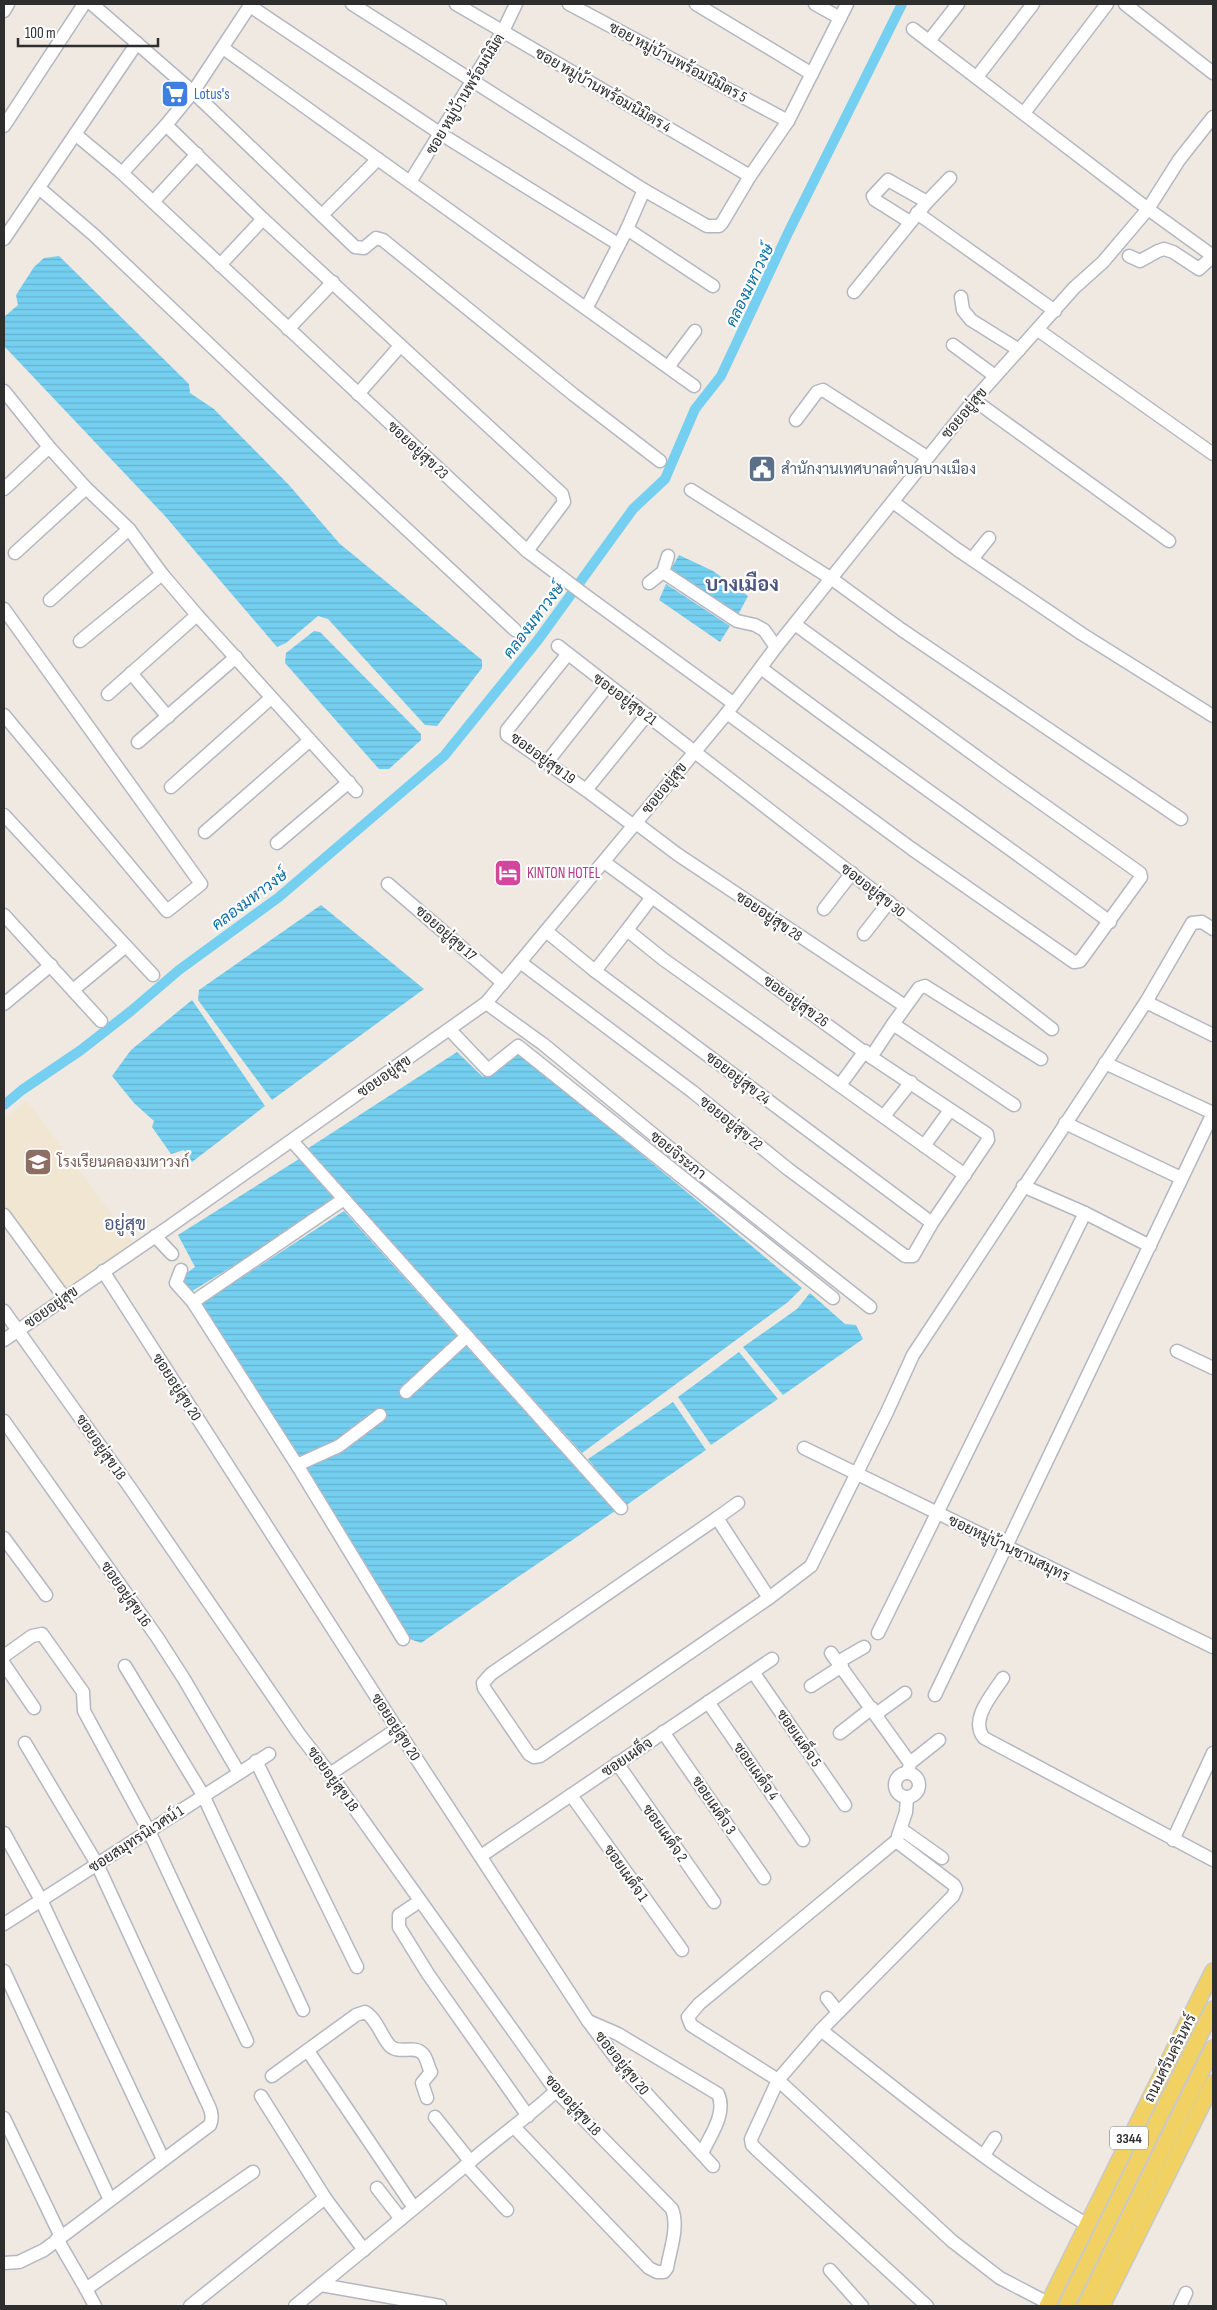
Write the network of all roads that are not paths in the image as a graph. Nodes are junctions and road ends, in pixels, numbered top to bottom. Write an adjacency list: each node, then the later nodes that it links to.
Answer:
1 (8, 4): 16 (street)
2 (84, 4): 32 (street)
3 (92, 4): 21 (street)
4 (352, 4): 26 (street)
5 (456, 4): 19 (street, ซอย หมู่บ้านพร้อมนิมิตร 4)
6 (516, 4): 19 (street, ซอย หมู่บ้านพร้อมนิมิต)
7 (568, 4): 30 (street, ซอย หมู่บ้านพร้อมนิมิตร 5)
8 (696, 4): 24 (street)
9 (815, 4): 17 (street)
10 (847, 4): 17 (street)
11 (958, 4): 20 (street)
12 (1033, 4): 25 (street)
13 (1107, 4): 28 (street)
14 (1125, 4): 23 (street)
15 (250, 5): 22 (street); 34 (street)
16 (4, 11)
17 (840, 18): 24 (street)
18 (913, 29): 20 (street)
19 (503, 31): 26 (street, ซอย หมู่บ้านพร้อมนิมิต); 38 (street, ซอย หมู่บ้านพร้อมนิมิตร 4)
20 (930, 41): 25 (street)
21 (137, 43): 27 (street); 33 (street)
22 (223, 48): 27 (street); 36 (street)
23 (1213, 73)
24 (812, 74): 30 (street)
25 (978, 77): 28 (street)
26 (471, 80): 34 (street, ซอย หมู่บ้านพร้อมนิมิต); 42 (street)
27 (193, 92): 31 (street); 46 (street)
28 (1024, 113): 45 (street)
29 (1213, 117): 45 (street, ซอยอยู่สุข)
30 (788, 121): 38 (street)
31 (166, 125): 35 (street); 37 (street)
32 (4, 126)
33 (75, 134): 37 (street, ซอยอยู่สุข 23); 41 (street)
34 (442, 134): 40 (street, ซอย หมู่บ้านพร้อมนิมิต); 51 (street)
35 (197, 154): 43 (street); 48 (street)
36 (378, 158): 40 (street); 46 (street)
37 (122, 173): 43 (street, ซอยอยู่สุข 23)
38 (750, 176): 42 (street)
39 (950, 178): 44 (street)
40 (410, 182): 59 (street)
41 (39, 188): 50 (street); 97 (street)
42 (644, 190): 49 (street)
43 (153, 202): 54 (street, ซอยอยู่สุข 23)
44 (926, 202): 47 (street); 47 (street)
45 (1148, 209): 53 (street); 60 (street, ซอยอยู่สุข)
46 (322, 215): 77 (street)
47 (913, 218): 57 (street); 60 (street)
48 (263, 219): 54 (street); 55 (street)
49 (627, 229): 51 (street); 56 (street)
50 (4, 239)
51 (618, 244): 59 (street)
52 (1129, 256): 53 (street)
53 (1213, 256)
54 (220, 265): 61 (street, ซอยอยู่สุข 23)
55 (333, 282): 61 (street); 64 (street)
56 (713, 286)
57 (854, 292)
58 (961, 297): 66 (street)
59 (587, 307): 67 (street)
60 (1055, 311): 63 (street, ซอยอยู่สุข)
61 (288, 329): 71 (street, ซอยอยู่สุข 23)
62 (695, 330): 67 (street)
63 (1038, 330): 66 (street, ซอยอยู่สุข); 75 (street)
64 (400, 346): 71 (street); 85 (street)
65 (953, 346): 68 (street)
66 (1019, 350): 68 (street, ซอยอยู่สุข)
67 (668, 367): 69 (street)
68 (995, 376): 72 (street, ซอยอยู่สุข)
69 (694, 386)
70 (4, 391): 74 (street)
71 (358, 394): 85 (street, ซอยอยู่สุข 23)
72 (974, 400): 76 (street, ซอยอยู่สุข); 84 (street)
73 (796, 420): 76 (street)
74 (48, 447): 78 (street); 79 (street)
75 (1213, 454)
76 (927, 456): 81 (street, ซอยอยู่สุข)
77 (660, 461)
78 (86, 488): 82 (street); 86 (street)
79 (4, 489)
80 (691, 490): 91 (street)
81 (893, 502): 88 (street); 91 (street, ซอยอยู่สุข)
82 (129, 528): 90 (street); 93 (street)
83 (989, 538): 88 (street)
84 (1169, 541)
85 (527, 551): 107 (street, ซอยอยู่สุข 23)
86 (15, 553)
87 (668, 556): 89 (street)
88 (972, 559): 110 (street)
89 (663, 572): 92 (street); 99 (street)
90 (162, 574): 95 (street); 98 (street)
91 (832, 579): 96 (street, ซอยอยู่สุข); 119 (street)
92 (649, 583)
93 (50, 600)
94 (4, 609): 108 (street)
95 (197, 615): 101 (street); 103 (street)
96 (796, 624): 99 (street, ซอยอยู่สุข); 130 (street, ซอยอยู่สุข 23)
97 (515, 630)
98 (80, 641)
99 (776, 647): 102 (street, ซอยอยู่สุข)
100 (562, 651): 104 (street, ซอยอยู่สุข 21); 115 (street, ซอยอยู่สุข 19)
101 (236, 657): 106 (street); 111 (street)
102 (762, 668): 107 (street, ซอยอยู่สุข); 130 (street)
103 (131, 673): 105 (street); 111 (street)
104 (608, 685): 109 (street, ซอยอยู่สุข 21); 115 (street)
105 (108, 694)
106 (271, 698): 112 (street); 116 (street)
107 (730, 708): 114 (street, ซอยอยู่สุข); 130 (street, ซอยอยู่สุข 23)
108 (4, 715)
109 (646, 716): 114 (street, ซอยอยู่สุข 21); 117 (street)
110 (1213, 716)
111 (168, 717): 113 (street)
112 (309, 741): 121 (street); 122 (street)
113 (138, 742)
114 (694, 750): 120 (street, ซอยอยู่สุข); 124 (street, ซอยอยู่สุข 30)
115 (547, 762): 117 (street, ซอยอยู่สุข 19)
116 (171, 787)
117 (586, 790): 120 (street, ซอยอยู่สุข 19)
118 (4, 815): 135 (street)
119 (1181, 819)
120 (635, 824): 123 (street, ซอยอยู่สุข); 145 (street, ซอยอยู่สุข 28)
121 (205, 832)
122 (276, 843)
123 (604, 862): 126 (street, ซอยอยู่สุข 26); 133 (street, ซอยอยู่สุข)
124 (852, 873): 127 (street, ซอยอยู่สุข 30); 128 (street)
125 (388, 884): 140 (street, ซอยอยู่สุข 17)
126 (652, 897): 132 (street); 151 (street, ซอยอยู่สุข 26)
127 (889, 902): 134 (street); 148 (street, ซอยอยู่สุข 30)
128 (824, 909)
129 (4, 916): 137 (street)
130 (1110, 922)
131 (1213, 929): 142 (street)
132 (627, 930): 138 (street); 155 (street)
133 (546, 931): 136 (street, ซอยอยู่สุข); 138 (street, ซอยอยู่สุข 24)
134 (864, 934)
135 (126, 946): 139 (street); 141 (street)
136 (520, 962): 140 (street, ซอยอยู่สุข); 168 (street, ซอยอยู่สุข 22)
137 (51, 966): 141 (street); 143 (street)
138 (595, 971): 168 (street, ซอยอยู่สุข 24)
139 (153, 975)
140 (503, 983): 144 (street, ซอยอยู่สุข)
141 (73, 990): 146 (street)
142 (1146, 1002): 150 (street); 153 (street)
143 (4, 1004)
144 (486, 1004): 149 (street, ซอยอยู่สุข); 177 (street, ซอยจิระภา)
145 (905, 1006): 147 (street); 152 (street)
146 (100, 1021)
147 (893, 1024): 151 (street); 156 (street)
148 (1052, 1029)
149 (450, 1030): 160 (street, ซอยอยู่สุข); 175 (street)
150 (1213, 1035)
151 (868, 1054): 154 (street, ซอยอยู่สุข 26); 155 (street)
152 (1041, 1059)
153 (1106, 1063): 159 (street); 163 (street)
154 (911, 1082): 157 (street, ซอยอยู่สุข 26); 158 (street)
155 (840, 1085): 158 (street)
156 (1014, 1104)
157 (950, 1110): 161 (street); 162 (street, ซอยอยู่สุข 26)
158 (884, 1116): 161 (street)
159 (1065, 1123): 163 (street); 164 (street)
160 (292, 1141): 165 (street); 169 (street, ซอยอยู่สุข)
161 (924, 1146): 162 (street)
162 (965, 1175): 168 (street)
163 (1181, 1178): 170 (street)
164 (1023, 1186): 166 (street); 189 (street)
165 (344, 1199): 176 (street); 180 (street)
166 (1085, 1213): 170 (street); 192 (street)
167 (4, 1215): 174 (street)
168 (932, 1223)
169 (155, 1236): 171 (street); 173 (street, ซอยอยู่สุข)
170 (1150, 1246): 195 (street)
171 (172, 1254)
172 (182, 1270): 176 (street)
173 (103, 1271): 174 (street, ซอยอยู่สุข); 215 (street, ซอยอยู่สุข 20)
174 (64, 1297): 179 (street, ซอยอยู่สุข)
175 (833, 1298)
176 (193, 1302): 188 (street)
177 (870, 1307)
178 (4, 1311): 179 (street, ซอยอยู่สุข 18)
179 (17, 1331): 181 (street, ซอยอยู่สุข); 226 (street, ซอยอยู่สุข 18)
180 (467, 1336): 184 (street); 191 (street)
181 (4, 1340)
182 (1176, 1352): 183 (street)
183 (1213, 1368)
184 (406, 1392)
185 (380, 1415): 188 (street)
186 (4, 1421): 225 (street, ซอยอยู่สุข 16)
187 (804, 1448): 189 (street, ซอยหมู่บ้านชานสมุทร)
188 (297, 1465): 199 (street)
189 (856, 1473): 192 (street, ซอยหมู่บ้านชานสมุทร); 197 (street)
190 (738, 1503): 193 (street)
191 (621, 1508)
192 (936, 1512): 195 (street, ซอยหมู่บ้านชานสมุทร); 198 (street)
193 (717, 1518): 197 (street); 197 (street)
194 (4, 1538): 196 (street)
195 (1007, 1547): 201 (street, ซอยหมู่บ้านชานสมุทร); 211 (street)
196 (46, 1595)
197 (769, 1598)
198 (878, 1633)
199 (403, 1639)
200 (864, 1647): 204 (street)
201 (1213, 1647)
202 (4, 1656): 230 (street)
203 (772, 1659): 207 (street, ซอยเผด็จ)
204 (837, 1660): 209 (street); 214 (street)
205 (4, 1664): 213 (street)
206 (125, 1666): 227 (street)
207 (753, 1672): 212 (street, ซอยเผด็จ); 229 (street, ซอยเผด็จ 5)
208 (1003, 1678): 234 (street)
209 (811, 1686)
210 (905, 1694): 214 (street)
211 (935, 1695)
212 (708, 1702): 216 (street, ซอยเผด็จ); 233 (street, ซอยเผด็จ 4)
213 (34, 1708)
214 (874, 1711): 217 (street); 224 (street)
215 (397, 1729): 226 (street); 235 (street, ซอยอยู่สุข 20)
216 (663, 1732): 223 (street, ซอยเผด็จ); 239 (street, ซอยเผด็จ 3)
217 (840, 1733)
218 (939, 1740): 224 (street)
219 (25, 1743): 238 (street)
220 (1213, 1753): 234 (street)
221 (269, 1754): 222 (street, ซอยสมุทรนิเวศน์ 1)
222 (256, 1761): 225 (street, ซอยสมุทรนิเวศน์ 1); 245 (street)
223 (617, 1764): 228 (street, ซอยเผด็จ); 242 (street, ซอยเผด็จ 2)
224 (909, 1768): 232 (street)
225 (239, 1773): 227 (street, ซอยสมุทรนิเวศน์ 1)
226 (330, 1774): 241 (street, ซอยอยู่สุข 18)
227 (204, 1795): 230 (street, ซอยสมุทรนิเวศน์ 1); 250 (street)
228 (571, 1795): 235 (street, ซอยเผด็จ); 244 (street, ซอยเผด็จ 1)
229 (845, 1805)
230 (149, 1831): 238 (street, ซอยสมุทรนิเวศน์ 1); 254 (street)
231 (4, 1833): 240 (street)
232 (898, 1835): 236 (street); 251 (street); 258 (street)
233 (803, 1840)
234 (1173, 1840): 237 (street)
235 (482, 1856): 252 (street, ซอยอยู่สุข 20)
236 (942, 1858)
237 (1213, 1860)
238 (97, 1864): 240 (street, ซอยสมุทรนิเวศน์ 1); 270 (street)
239 (764, 1878)
240 (41, 1900): 243 (street, ซอยสมุทรนิเวศน์ 1); 270 (street)
241 (420, 1901): 260 (street, ซอยอยู่สุข 18); 263 (street)
242 (714, 1902)
243 (4, 1924)
244 (682, 1950)
245 (357, 1967)
246 (4, 1971): 276 (street)
247 (1213, 1971): 280 (main road, ถนนศรีนครินทร์ / 3344)
248 (828, 1998): 251 (street)
249 (1213, 2009): 295 (main road, ถนนศรีนครินทร์ / 3344)
250 (303, 2010)
251 (838, 2012): 253 (street)
252 (588, 2021): 268 (street, ซอยอยู่สุข 20); 268 (street)
253 (821, 2030): 258 (street); 269 (street)
254 (247, 2041)
255 (1213, 2048): 296 (main road, 3344)
256 (308, 2051): 257 (street); 262 (street); 277 (street)
257 (272, 2076)
258 (778, 2080): 288 (street); 294 (street)
259 (1213, 2083): 297 (main road)
260 (556, 2091): 263 (street); 266 (street, ซอยอยู่สุข 18)
261 (261, 2096): 275 (street)
262 (427, 2098)
263 (528, 2116): 266 (street)
264 (435, 2117): 271 (street)
265 (4, 2118): 281 (street)
266 (514, 2127): 271 (street)
267 (994, 2138): 269 (street)
268 (702, 2153): 272 (street, ซอยอยู่สุข 20)
269 (984, 2155): 280 (street)
270 (163, 2159): 276 (street)
271 (468, 2163): 277 (street); 278 (street)
272 (713, 2166)
273 (253, 2172): 286 (street)
274 (377, 2188): 279 (street)
275 (325, 2198): 282 (street); 290 (street)
276 (110, 2200): 281 (street)
277 (414, 2208): 279 (street)
278 (507, 2210)
279 (401, 2219): 282 (street)
280 (1086, 2224): 288 (main road, ถนนศรีนครินทร์ / 3344)
281 (59, 2238): 283 (street); 286 (street)
282 (364, 2250): 285 (street)
283 (4, 2263)
284 (830, 2270): 293 (street)
285 (321, 2285): 291 (street); 292 (street)
286 (86, 2289): 289 (street)
287 (1186, 2293): 298 (street)
288 (1048, 2305)
289 (96, 2306)
290 (190, 2306)
291 (295, 2306)
292 (440, 2306)
293 (862, 2306)
294 (926, 2306)
295 (1066, 2306)
296 (1085, 2306)
297 (1102, 2306)
298 (1180, 2306)

